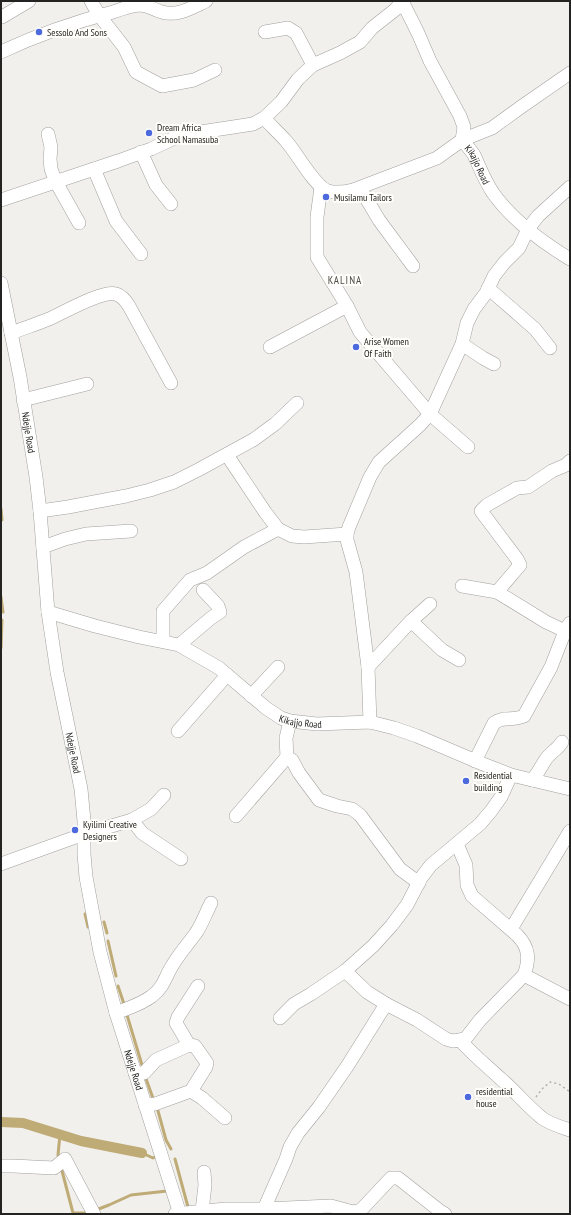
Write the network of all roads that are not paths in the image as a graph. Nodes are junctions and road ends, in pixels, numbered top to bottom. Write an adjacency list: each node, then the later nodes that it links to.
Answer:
1 (29, 1): 6 (street)
2 (91, 1): 5 (street)
3 (206, 1): 5 (street)
4 (402, 1): 9 (street); 14 (street, Kikajjo Road)
5 (99, 15): 8 (street); 10 (street)
6 (2, 17)
7 (265, 32): 9 (street)
8 (1, 52)
9 (313, 65): 12 (street)
10 (215, 70)
11 (570, 73): 14 (street)
12 (264, 118): 15 (street); 18 (street)
13 (48, 134): 17 (street)
14 (462, 140): 20 (street); 24 (street, Kikajjo Road)
15 (142, 152): 16 (street); 22 (street)
16 (94, 170): 17 (street); 25 (street)
17 (56, 182): 21 (street); 23 (street)
18 (321, 187): 20 (street); 30 (street)
19 (570, 187): 24 (street)
20 (360, 188): 27 (street)
21 (1, 200)
22 (170, 204)
23 (79, 224)
24 (528, 229): 26 (street, Kikajjo Road); 29 (street)
25 (141, 254)
26 (570, 259)
27 (413, 266)
28 (1, 283): 31 (street, Ndejje Road)
29 (488, 288): 32 (street); 34 (street)
30 (347, 306): 33 (street); 40 (street)
31 (11, 333): 36 (street); 38 (street, Ndejje Road)
32 (462, 344): 35 (street); 40 (street)
33 (270, 347)
34 (550, 348)
35 (494, 364)
36 (171, 383)
37 (87, 384): 38 (street)
38 (23, 400): 44 (street, Ndejje Road)
39 (297, 403): 42 (street)
40 (430, 414): 41 (street); 47 (street)
41 (468, 447)
42 (227, 455): 44 (street); 45 (street)
43 (570, 461): 51 (street)
44 (40, 510): 48 (street, Ndejje Road)
45 (278, 529): 47 (street); 56 (street)
46 (131, 531): 48 (street)
47 (347, 534): 60 (street)
48 (43, 547): 53 (street, Ndejje Road)
49 (462, 586): 51 (street)
50 (203, 590): 57 (street)
51 (497, 592): 55 (street)
52 (430, 604): 54 (street)
53 (48, 612): 56 (street, Kikajjo Road); 76 (street, Ndejje Road)
54 (411, 621): 58 (street); 60 (street)
55 (568, 627): 68 (street)
56 (163, 642): 57 (street, Kikajjo Road)
57 (180, 645): 61 (street, Kikajjo Road)
58 (459, 660)
59 (278, 667): 62 (street)
60 (368, 667): 64 (street)
61 (227, 675): 62 (street, Kikajjo Road); 65 (street)
62 (251, 696): 63 (street, Kikajjo Road)
63 (290, 722): 64 (street, Kikajjo Road); 67 (street)
64 (370, 722): 68 (street, Kikajjo Road)
65 (178, 731)
66 (562, 742): 70 (street)
67 (287, 757): 73 (street); 80 (street)
68 (475, 761): 69 (street, Kikajjo Road)
69 (511, 775): 70 (street, Kikajjo Road); 77 (street)
70 (532, 780): 71 (street, Kikajjo Road)
71 (570, 789)
72 (164, 795): 74 (street)
73 (236, 816)
74 (132, 820): 76 (street); 78 (street)
75 (570, 831): 82 (street)
76 (84, 834): 79 (street); 88 (street, Ndejje Road)
77 (457, 844): 80 (street); 82 (street)
78 (181, 858)
79 (1, 864)
80 (419, 883): 83 (street)
81 (211, 903): 88 (street)
82 (511, 929): 84 (street)
83 (344, 971): 87 (street); 89 (street)
84 (524, 975): 86 (street); 90 (street)
85 (198, 986): 91 (street)
86 (570, 999)
87 (386, 1004): 90 (street); 99 (street)
88 (116, 1013): 92 (street, Ndejje Road)
89 (280, 1018)
90 (460, 1040): 96 (street)
91 (189, 1045): 92 (street); 93 (street)
92 (135, 1073): 94 (street, Ndejje Road)
93 (191, 1091): 94 (street); 95 (street)
94 (145, 1105): 102 (street, Ndejje Road)
95 (225, 1118)
96 (570, 1130)
97 (1, 1166): 101 (street)
98 (204, 1172): 100 (street)
99 (264, 1209): 100 (street); 103 (street)
100 (202, 1211): 102 (street)
101 (94, 1214)
102 (178, 1214)
103 (446, 1214)

